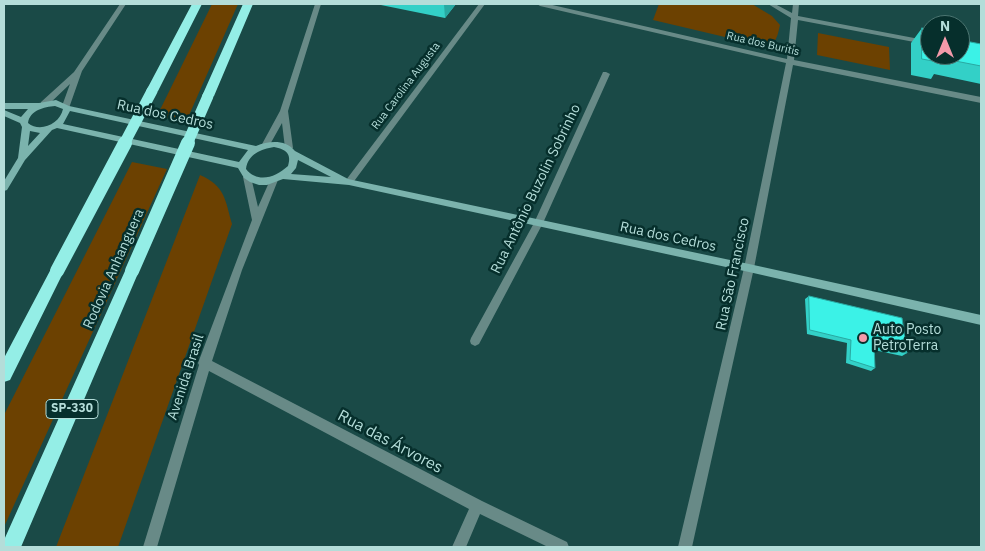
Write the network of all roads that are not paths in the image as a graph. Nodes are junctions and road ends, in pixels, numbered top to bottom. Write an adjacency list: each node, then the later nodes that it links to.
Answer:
1 (123, 4): 12 (street)
2 (198, 4): 36 (highway, bridge)
3 (248, 4): 38 (highway, Rodovia Anhanguera / SP-330, bridge)
4 (318, 4): 18 (street)
5 (482, 4): 28 (street, Rua Carolina Augusta)
6 (540, 4): 11 (street, Rua dos Buritis)
7 (770, 4): 9 (street)
8 (796, 4): 9 (street, Rua São Francisco)
9 (794, 17): 10 (street); 11 (street, Rua São Francisco)
10 (920, 41)
11 (790, 62): 14 (street, Rua dos Buritis); 32 (street, Rua São Francisco)
12 (78, 72): 15 (street); 17 (street)
13 (606, 74): 31 (street, Rua Antônio Buzolin Sobrinho)
14 (981, 100)
15 (42, 105): 16 (street, Rua dos Cedros); 17 (street, Rua dos Cedros); 20 (street)
16 (4, 106)
17 (66, 107): 21 (street); 22 (street, Rua dos Cedros)
18 (284, 111): 22 (street); 23 (street)
19 (4, 113): 20 (street)
20 (25, 124): 21 (street); 24 (street)
21 (52, 127): 24 (street); 25 (street)
22 (261, 147): 23 (street); 25 (street)
23 (291, 150): 27 (street); 28 (street, Rua dos Cedros)
24 (22, 158): 29 (street)
25 (242, 166): 26 (street)
26 (248, 177): 27 (street); 30 (street)
27 (278, 178): 28 (street, Rua dos Cedros); 30 (street, Avenida Brasil)
28 (349, 182): 31 (street, Rua dos Cedros)
29 (4, 188)
30 (256, 219): 35 (street, Avenida Brasil)
31 (538, 223): 32 (street, Rua dos Cedros); 34 (street, Rua Antônio Buzolin Sobrinho)
32 (750, 268): 33 (street, Rua dos Cedros); 42 (street, Rua São Francisco)
33 (981, 320)
34 (475, 341)
35 (204, 364): 37 (street, Rua das Árvores); 39 (street, Avenida Brasil)
36 (4, 374)
37 (477, 506): 40 (street); 41 (street, Rua das Árvores)
38 (12, 547)
39 (150, 547)
40 (459, 547)
41 (562, 547)
42 (685, 547)

